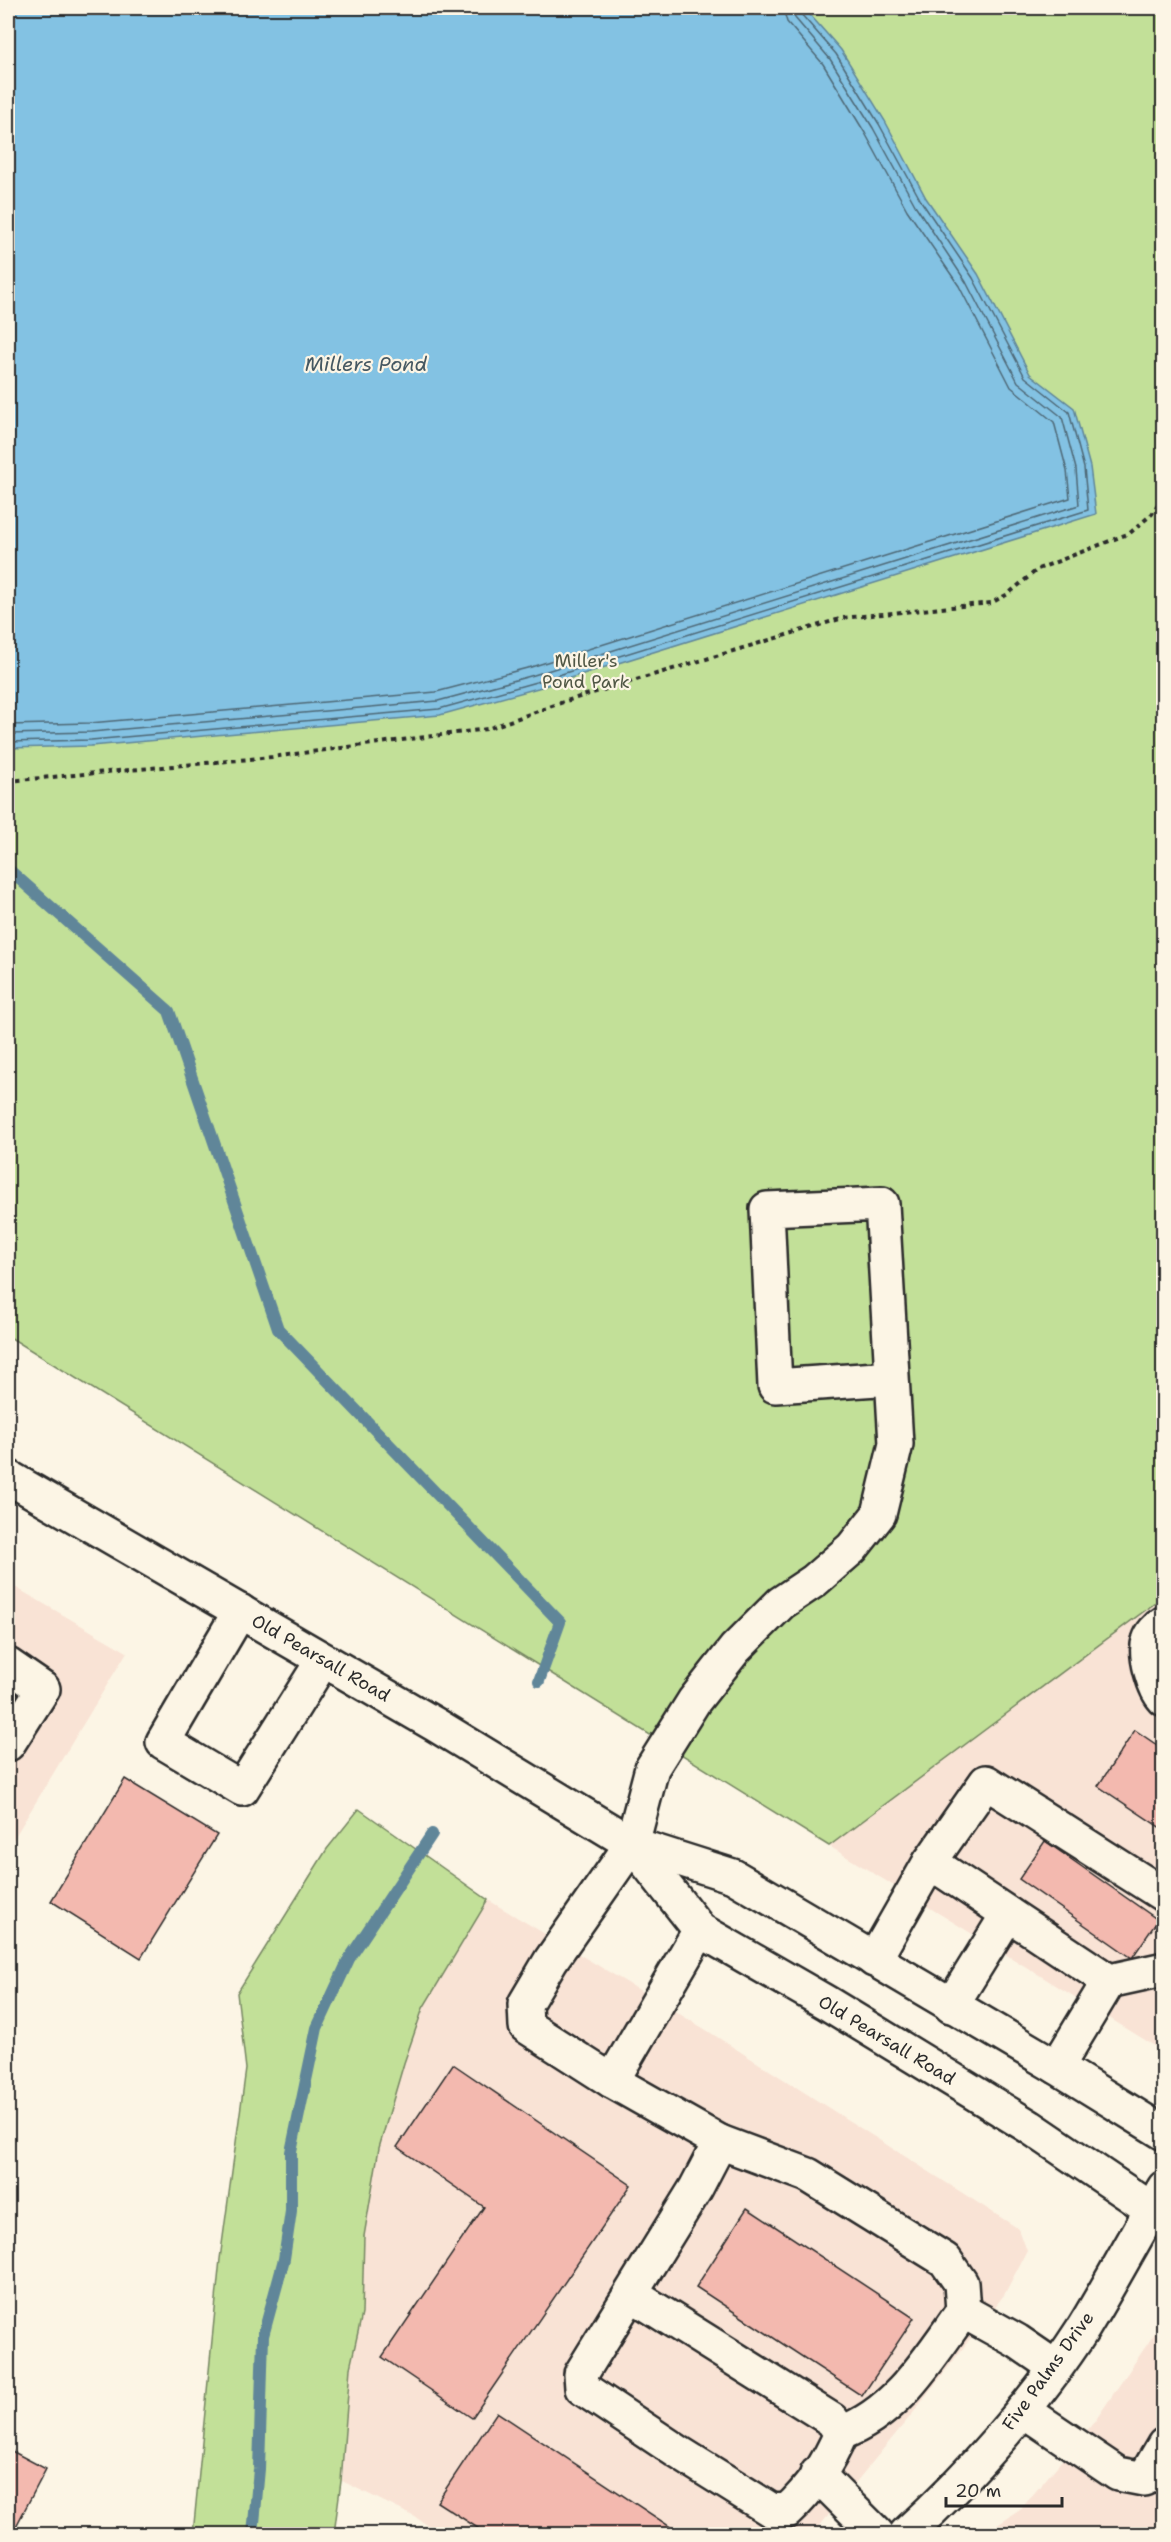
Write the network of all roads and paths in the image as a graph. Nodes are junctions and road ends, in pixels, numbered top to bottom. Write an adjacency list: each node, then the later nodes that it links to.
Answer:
1 (1164, 494): 2 (path)
2 (8, 781)
3 (892, 1378): 3 (main road); 11 (main road)
4 (8, 1477): 5 (main road, Old Pearsall Road)
5 (240, 1611): 7 (main road, Old Pearsall Road); 7 (main road)
6 (1164, 1623): 9 (main road)
7 (324, 1660): 11 (main road, Old Pearsall Road)
8 (8, 1665): 10 (main road)
9 (1164, 1699)
10 (8, 1744)
11 (632, 1844): 15 (main road, Old Pearsall Road); 16 (main road, Old Pearsall Road); 21 (main road)
12 (930, 1862): 13 (main road); 14 (main road); 16 (main road)
13 (1164, 1895)
14 (1008, 1914): 18 (main road); 19 (main road)
15 (700, 1930): 21 (main road); 24 (main road, Old Pearsall Road)
16 (874, 1960): 19 (main road, Old Pearsall Road)
17 (1164, 1969): 18 (main road)
18 (1108, 1981): 20 (main road)
19 (951, 2006): 20 (main road, Old Pearsall Road)
20 (1057, 2067): 22 (main road, Old Pearsall Road)
21 (612, 2081): 23 (main road)
22 (1164, 2133)
23 (720, 2142): 25 (main road); 26 (main road)
24 (1160, 2204): 27 (main road, Five Palms Drive)
25 (631, 2294): 29 (main road); 31 (main road)
26 (963, 2311): 27 (main road); 29 (main road)
27 (1055, 2367): 28 (main road, Five Palms Drive)
28 (1023, 2410): 32 (main road); 34 (main road, Five Palms Drive)
29 (841, 2433): 31 (main road)
30 (1164, 2445): 32 (main road)
31 (817, 2474): 33 (main road)
32 (1154, 2485)
33 (877, 2535)
34 (906, 2535)

